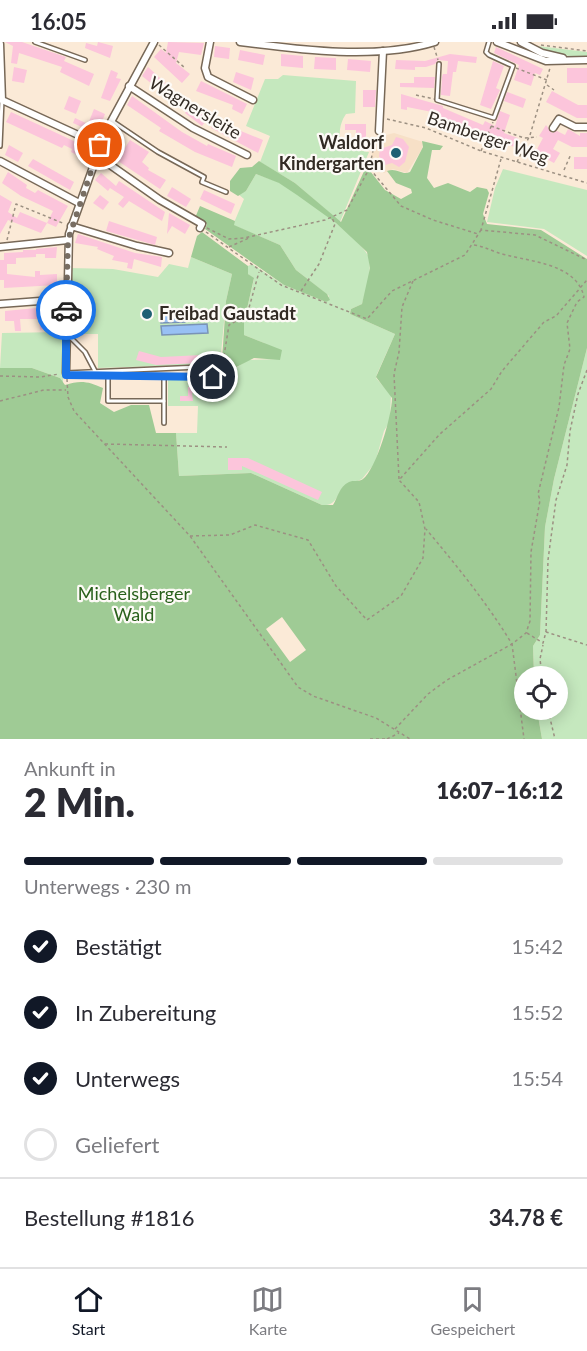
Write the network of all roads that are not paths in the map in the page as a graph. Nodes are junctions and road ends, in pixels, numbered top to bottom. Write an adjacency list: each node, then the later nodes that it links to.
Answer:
1 (35, 42): 13 (lane)
2 (155, 42): 18 (street)
3 (210, 42): 20 (street)
4 (240, 42): 11 (street)
5 (354, 42): 11 (street)
6 (435, 42): 12 (street)
7 (489, 42): 16 (lane)
8 (497, 42): 14 (street)
9 (521, 42): 14 (street)
10 (0, 44): 17 (street)
11 (353, 50): 12 (street)
12 (383, 51): 24 (street)
13 (85, 60)
14 (572, 60): 15 (street)
15 (587, 60)
16 (439, 64)
17 (1, 74): 19 (street)
18 (129, 86): 21 (street); 28 (street, Wagnersleite)
19 (2, 100): 25 (street); 26 (lane)
20 (254, 100)
21 (111, 121): 25 (street); 30 (lane)
22 (587, 127): 23 (street)
23 (553, 128)
24 (380, 131)
25 (100, 145): 27 (street)
26 (0, 146)
27 (96, 155): 31 (street); 33 (street)
28 (247, 155)
29 (0, 161): 31 (street)
30 (226, 192)
31 (79, 203): 32 (street)
32 (71, 226): 34 (street); 36 (street)
33 (201, 226)
34 (68, 240): 35 (street); 37 (street)
35 (3, 247)
36 (169, 253)
37 (66, 299): 38 (street); 39 (street)
38 (0, 304)
39 (66, 334): 41 (lane); 42 (street)
40 (222, 366): 41 (lane)
41 (95, 371): 42 (lane)
42 (66, 374): 43 (lane)
43 (108, 377): 45 (lane); 46 (lane)
44 (213, 377): 45 (lane)
45 (164, 378): 46 (lane)
46 (164, 401): 47 (lane)
47 (164, 423)

